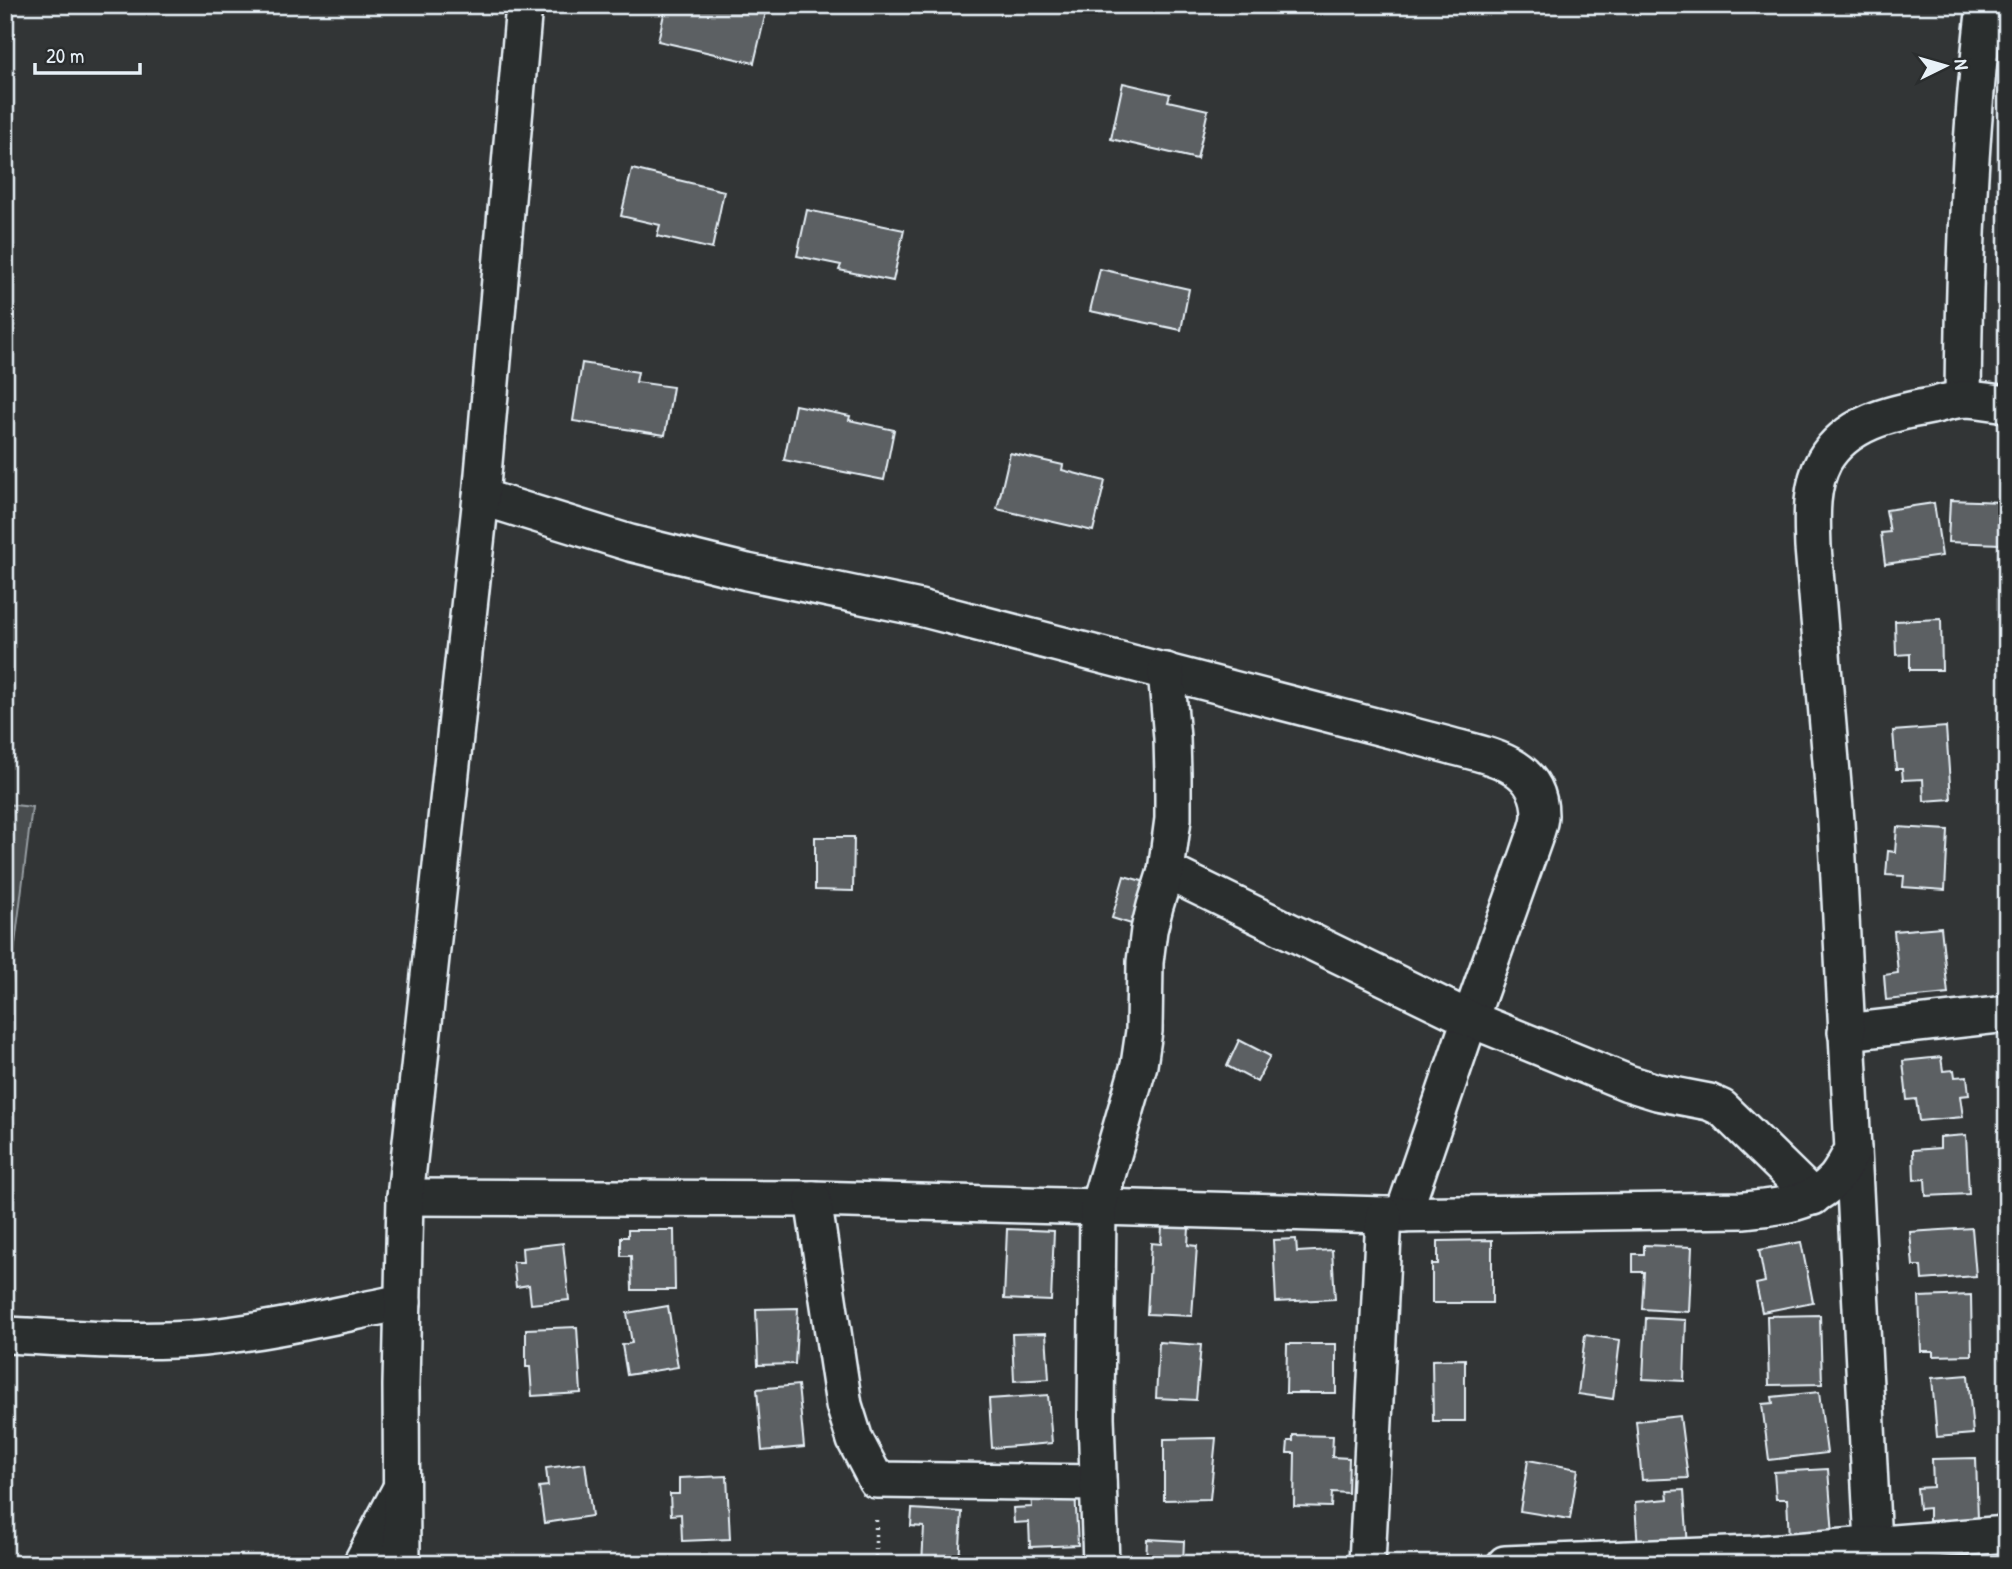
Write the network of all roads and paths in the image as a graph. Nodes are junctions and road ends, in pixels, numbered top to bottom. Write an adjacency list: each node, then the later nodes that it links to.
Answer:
1 (524, 5): 5 (street)
2 (1985, 5): 3 (street)
3 (1963, 399): 4 (street); 10 (street)
4 (2007, 404)
5 (481, 497): 6 (street); 12 (street)
6 (1166, 671): 7 (street); 9 (street)
7 (1166, 872): 9 (street); 15 (street)
8 (2007, 1014): 10 (street)
9 (1470, 1019): 13 (street); 16 (street)
10 (1846, 1032): 11 (street)
11 (1853, 1150): 13 (street); 23 (street)
12 (405, 1197): 14 (street); 17 (street)
13 (1813, 1197): 16 (street)
14 (813, 1199): 15 (street); 19 (street)
15 (1098, 1207): 16 (street); 20 (street)
16 (1393, 1215): 28 (street)
17 (403, 1302): 18 (street); 21 (street)
18 (5, 1335)
19 (876, 1480): 20 (street); 26 (path)
20 (1098, 1483): 27 (street)
21 (401, 1487): 24 (street); 25 (street)
22 (2007, 1534): 23 (street)
23 (1874, 1554): 29 (street)
24 (361, 1564)
25 (402, 1564)
26 (876, 1564)
27 (1101, 1564)
28 (1367, 1564)
29 (1506, 1564)

